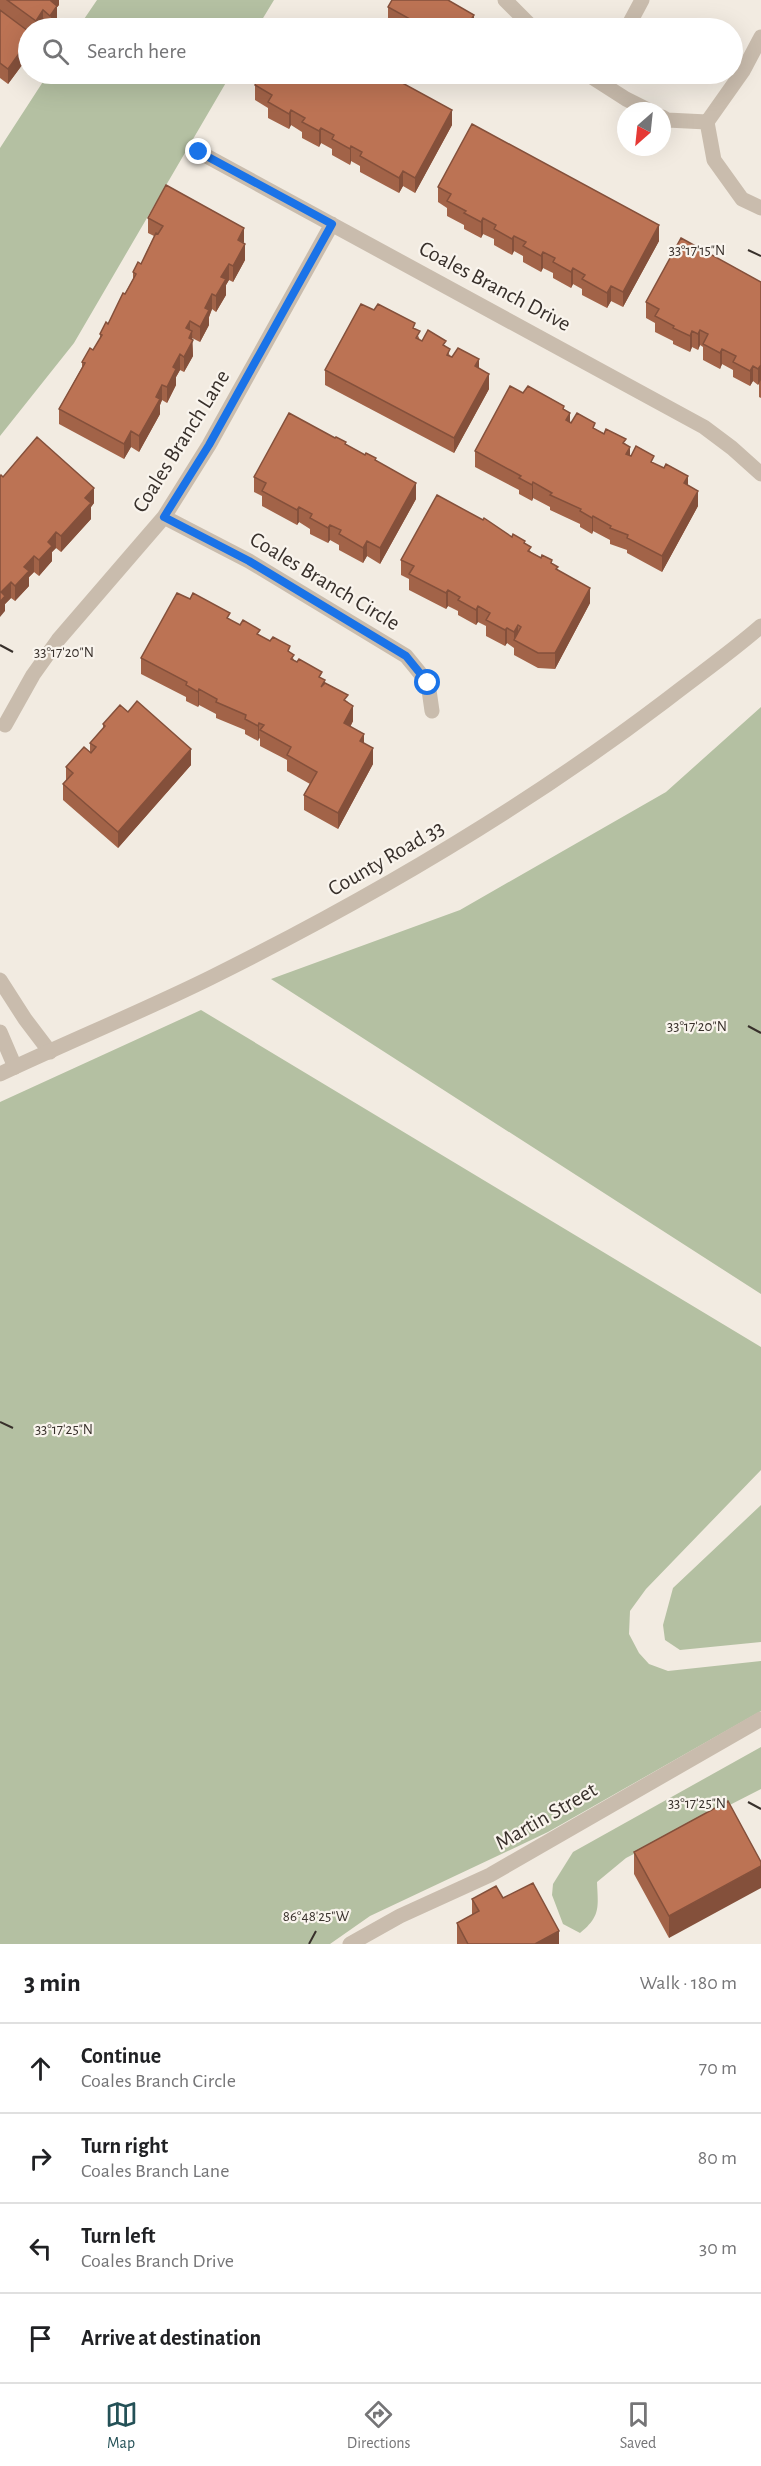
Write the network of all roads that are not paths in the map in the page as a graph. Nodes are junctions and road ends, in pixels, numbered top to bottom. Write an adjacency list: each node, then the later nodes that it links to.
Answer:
1 (505, 0): 3 (street)
2 (642, 0): 4 (street)
3 (522, 18)
4 (632, 18)
5 (761, 37): 6 (street)
6 (743, 71)
7 (608, 84): 9 (street)
8 (734, 84): 11 (street)
9 (636, 102)
10 (671, 120): 11 (street)
11 (707, 122): 13 (street)
12 (199, 152): 14 (street, Coales Branch Drive)
13 (761, 208)
14 (332, 224): 15 (street, Coales Branch Drive); 16 (street, Coales Branch Lane)
15 (761, 474)
16 (164, 517): 18 (street, Coales Branch Circle); 19 (street, Coales Branch Lane)
17 (761, 626): 22 (street, County Road 33)
18 (432, 711)
19 (5, 725)
20 (0, 980): 22 (street)
21 (0, 1032): 23 (street)
22 (50, 1052): 23 (street, County Road 33)
23 (15, 1067): 24 (street, County Road 33)
24 (0, 1074)
25 (761, 1719): 26 (street, Martin Street)
26 (350, 1944)

